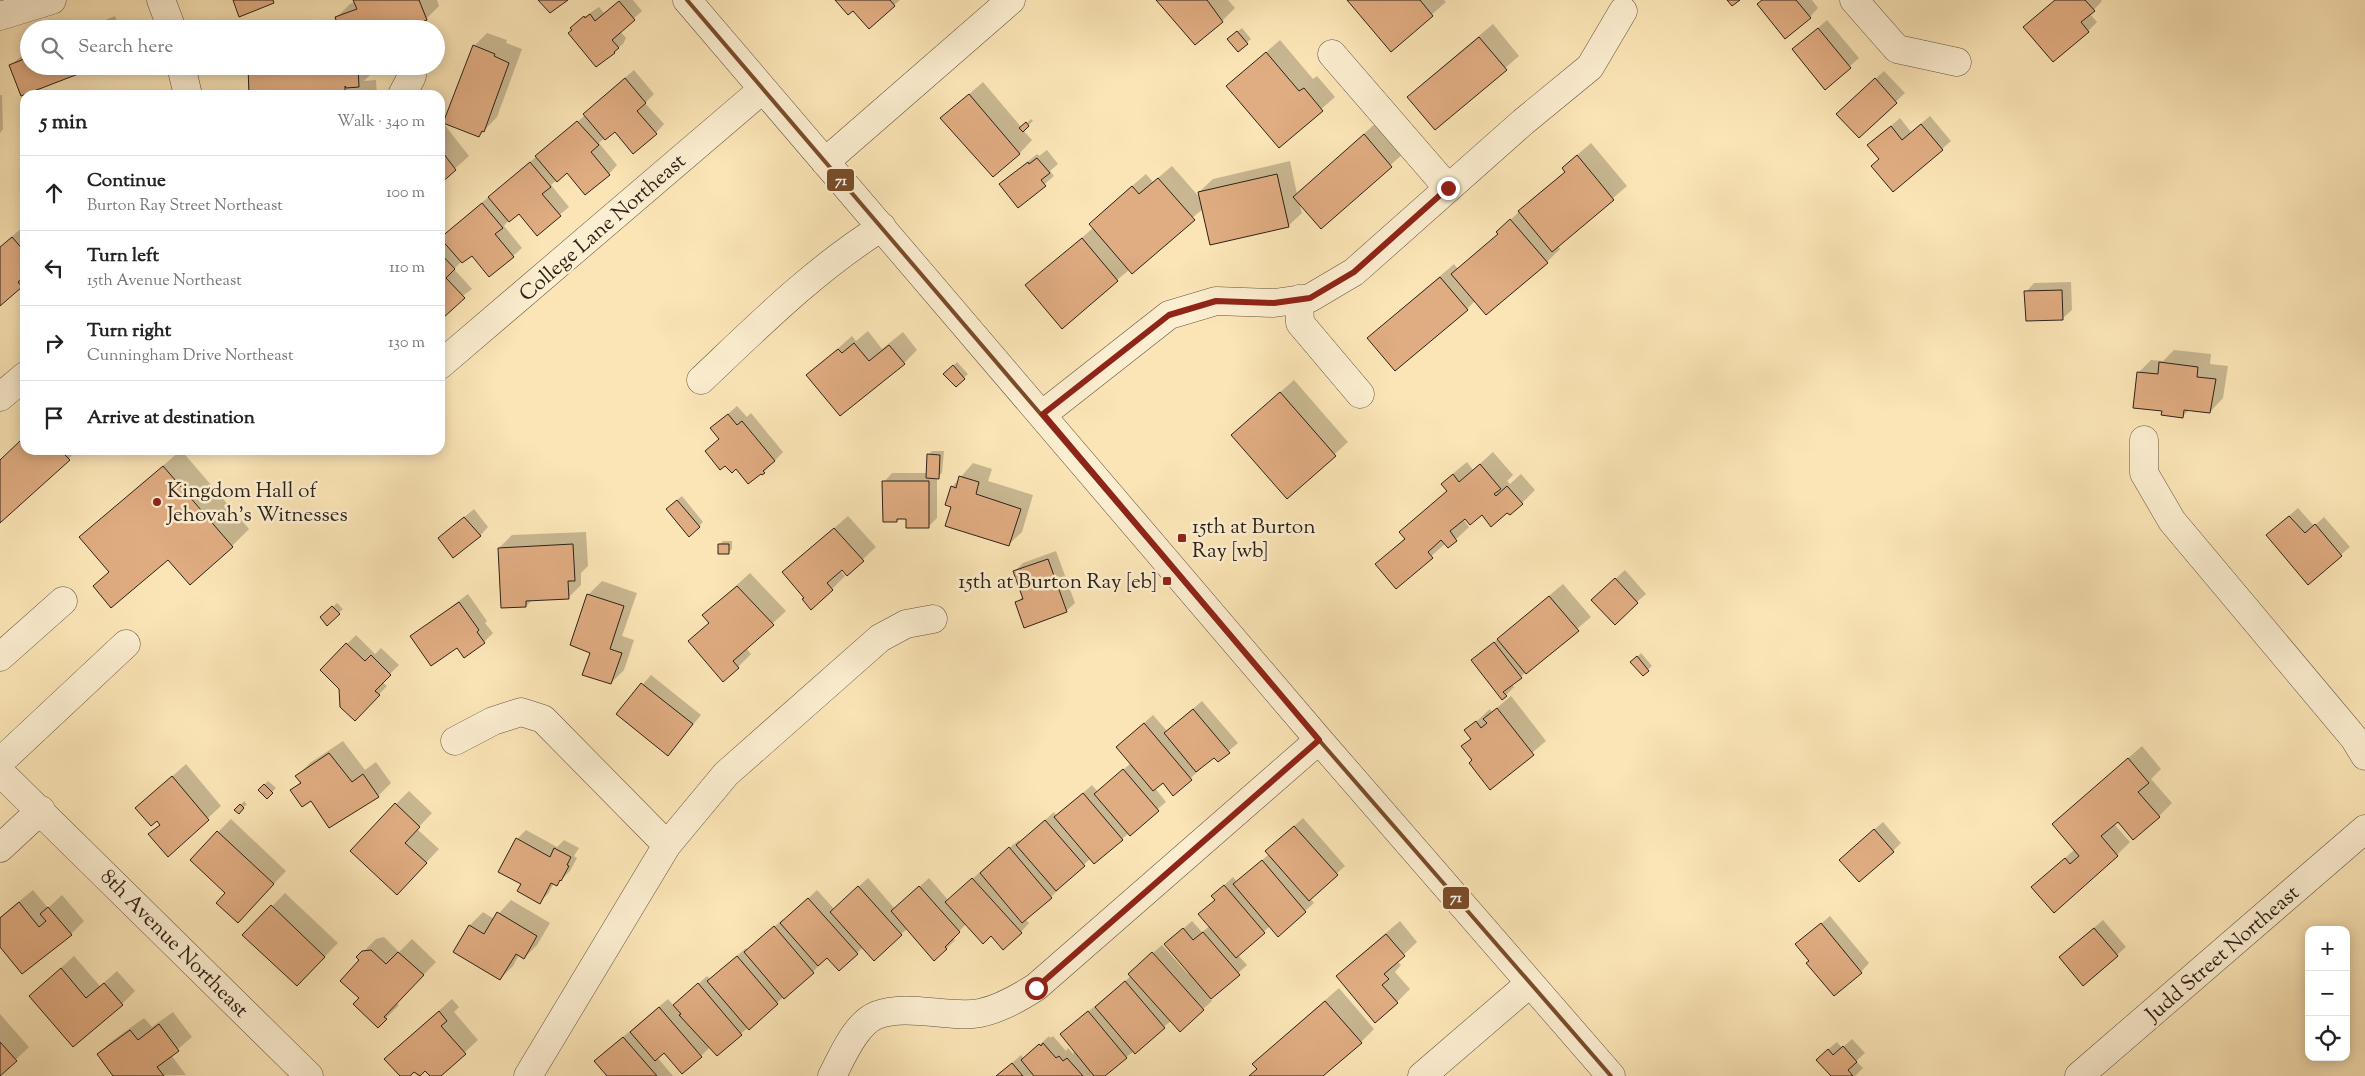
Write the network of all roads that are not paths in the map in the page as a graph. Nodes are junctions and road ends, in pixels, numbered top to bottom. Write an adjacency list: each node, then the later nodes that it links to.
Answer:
1 (52, 0): 7 (street)
2 (161, 0): 8 (street)
3 (687, 0): 13 (street)
4 (1012, 0): 16 (street)
5 (1854, 0): 10 (street)
6 (1624, 11): 17 (street)
7 (0, 16)
8 (169, 20)
9 (1332, 54): 17 (street)
10 (1957, 62)
11 (183, 75): 14 (street)
12 (412, 75): 15 (street)
13 (763, 89): 16 (street); 20 (street, College Lane Northeast)
14 (187, 90)
15 (405, 90)
16 (825, 162): 18 (street)
17 (1448, 188): 19 (street)
18 (882, 227): 22 (street); 25 (street)
19 (1299, 300): 23 (street); 25 (street)
20 (445, 361)
21 (20, 380): 24 (street)
22 (700, 380)
23 (1360, 394)
24 (0, 397)
25 (1043, 414): 31 (street)
26 (2144, 440): 33 (street)
27 (63, 601): 30 (street)
28 (933, 619): 38 (street)
29 (126, 644): 34 (street)
30 (0, 657)
31 (1319, 740): 40 (street); 43 (street)
32 (455, 741): 38 (street)
33 (2365, 756)
34 (0, 762)
35 (0, 772): 36 (street, 8th Avenue Northeast)
36 (41, 810): 39 (street); 41 (street, 8th Avenue Northeast)
37 (2365, 829): 46 (street, Judd Street Northeast)
38 (667, 845): 42 (street)
39 (0, 848)
40 (1530, 984): 44 (street); 45 (street)
41 (309, 1076)
42 (528, 1076)
43 (832, 1076)
44 (1422, 1076)
45 (1610, 1076)
46 (2079, 1076)

